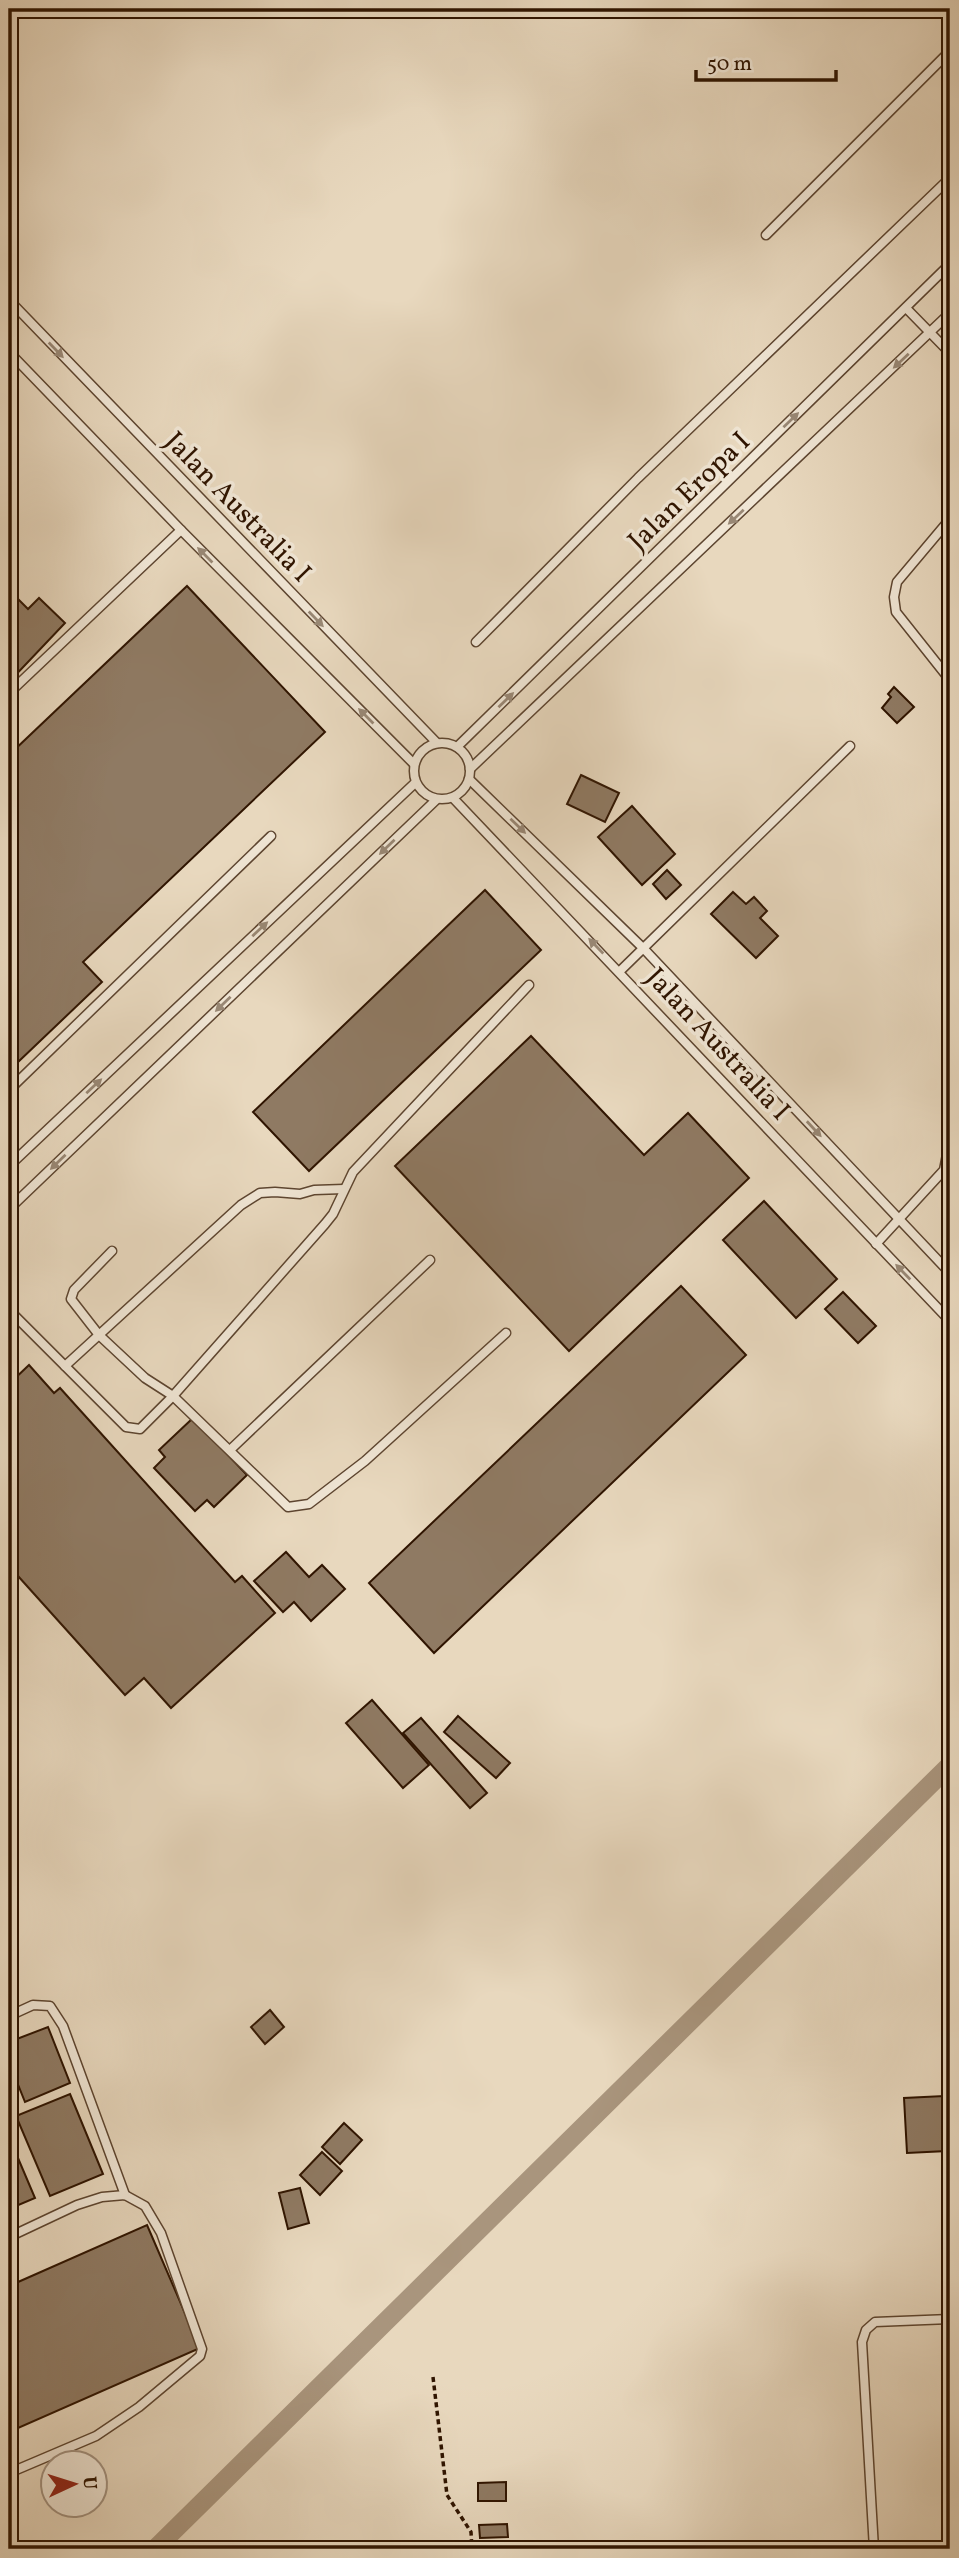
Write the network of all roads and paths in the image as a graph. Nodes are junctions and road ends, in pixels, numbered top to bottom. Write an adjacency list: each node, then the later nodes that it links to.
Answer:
1 (950, 51): 3 (lane)
2 (950, 178): 13 (lane)
3 (766, 235)
4 (950, 264): 6 (lane, Jalan Eropa I)
5 (9, 300): 16 (lane, Jalan Australia I, one-way to 16)
6 (906, 308): 8 (lane); 18 (lane, Jalan Eropa I, one-way to 6)
7 (950, 313): 8 (lane, Jalan Eropa I)
8 (931, 333): 10 (lane); 20 (lane, Jalan Eropa I, one-way to 20)
9 (9, 352): 12 (lane, Jalan Australia I)
10 (950, 353)
11 (950, 519): 14 (lane)
12 (181, 530): 15 (lane); 19 (lane, Jalan Australia I, one-way to 12)
13 (476, 642)
14 (950, 680)
15 (9, 693)
16 (436, 743): 18 (lane); 19 (lane)
17 (850, 746): 26 (lane)
18 (457, 747): 20 (lane)
19 (414, 764): 22 (lane)
20 (470, 769): 21 (lane)
21 (469, 779): 23 (lane); 26 (lane, Jalan Australia I, one-way to 26)
22 (415, 783): 24 (lane); 31 (lane, one-way to 22)
23 (453, 798): 24 (lane); 27 (lane, Jalan Australia I, one-way to 23)
24 (436, 800): 34 (lane, one-way to 34)
25 (271, 836): 29 (lane)
26 (644, 949): 27 (lane); 35 (lane, Jalan Australia I, one-way to 35)
27 (620, 971): 36 (lane, Jalan Australia I)
28 (530, 985): 33 (lane)
29 (9, 1090)
30 (950, 1139): 32 (lane)
31 (9, 1166)
32 (947, 1174): 35 (lane)
33 (344, 1189): 43 (lane); 45 (lane)
34 (9, 1209)
35 (898, 1219): 36 (lane); 39 (lane, Jalan Australia I)
36 (876, 1244): 41 (lane, Jalan Australia I, one-way to 36)
37 (112, 1251): 43 (lane)
38 (430, 1260): 46 (lane)
39 (950, 1273)
40 (9, 1310): 44 (lane)
41 (950, 1321)
42 (506, 1333): 46 (lane)
43 (99, 1335): 44 (lane); 45 (lane)
44 (65, 1366): 45 (lane)
45 (173, 1396): 46 (lane)
46 (230, 1450)
47 (9, 2016): 48 (lane)
48 (125, 2195): 49 (lane); 52 (lane)
49 (9, 2237)
50 (950, 2319): 54 (lane)
51 (433, 2377): 53 (path)
52 (9, 2473)
53 (472, 2549)
54 (874, 2549)

